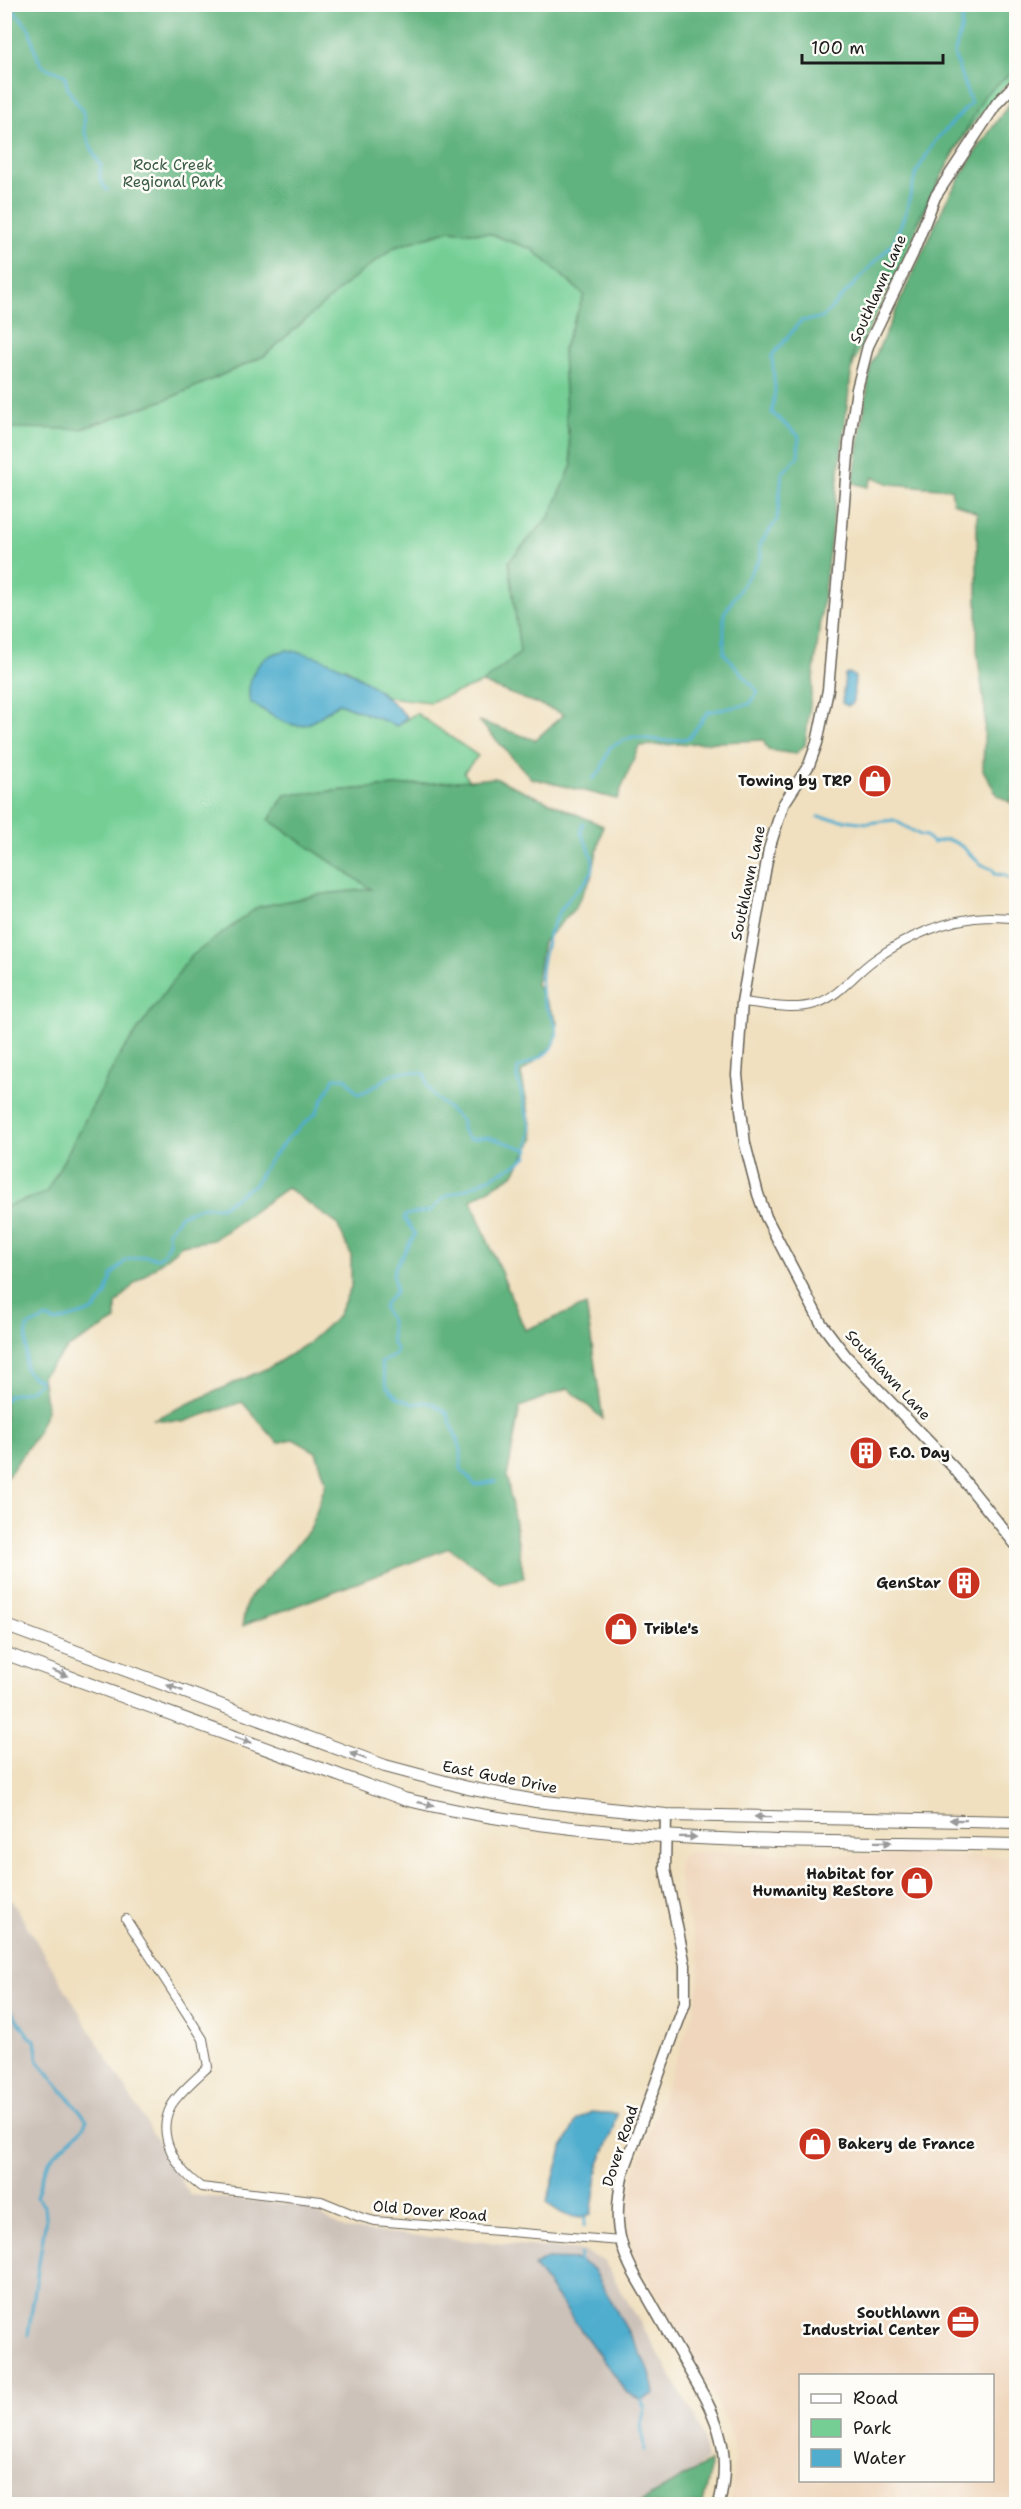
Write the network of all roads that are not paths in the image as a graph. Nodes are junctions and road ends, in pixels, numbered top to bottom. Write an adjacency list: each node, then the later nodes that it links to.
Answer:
1 (1017, 83): 3 (street, Southlawn Lane)
2 (1017, 918): 3 (street)
3 (742, 1002): 4 (street, Southlawn Lane)
4 (1017, 1545)
5 (4, 1625): 7 (main road, East Gude Drive, one-way to 5)
6 (4, 1653): 9 (main road, one-way to 9)
7 (666, 1815): 8 (main road, East Gude Drive, one-way to 7); 9 (street, Dover Road)
8 (1017, 1822)
9 (665, 1837): 10 (main road, one-way to 10); 12 (street, Dover Road)
10 (1017, 1845)
11 (126, 1919): 12 (street, Old Dover Road)
12 (621, 2241): 13 (street, Dover Road)
13 (719, 2505)

